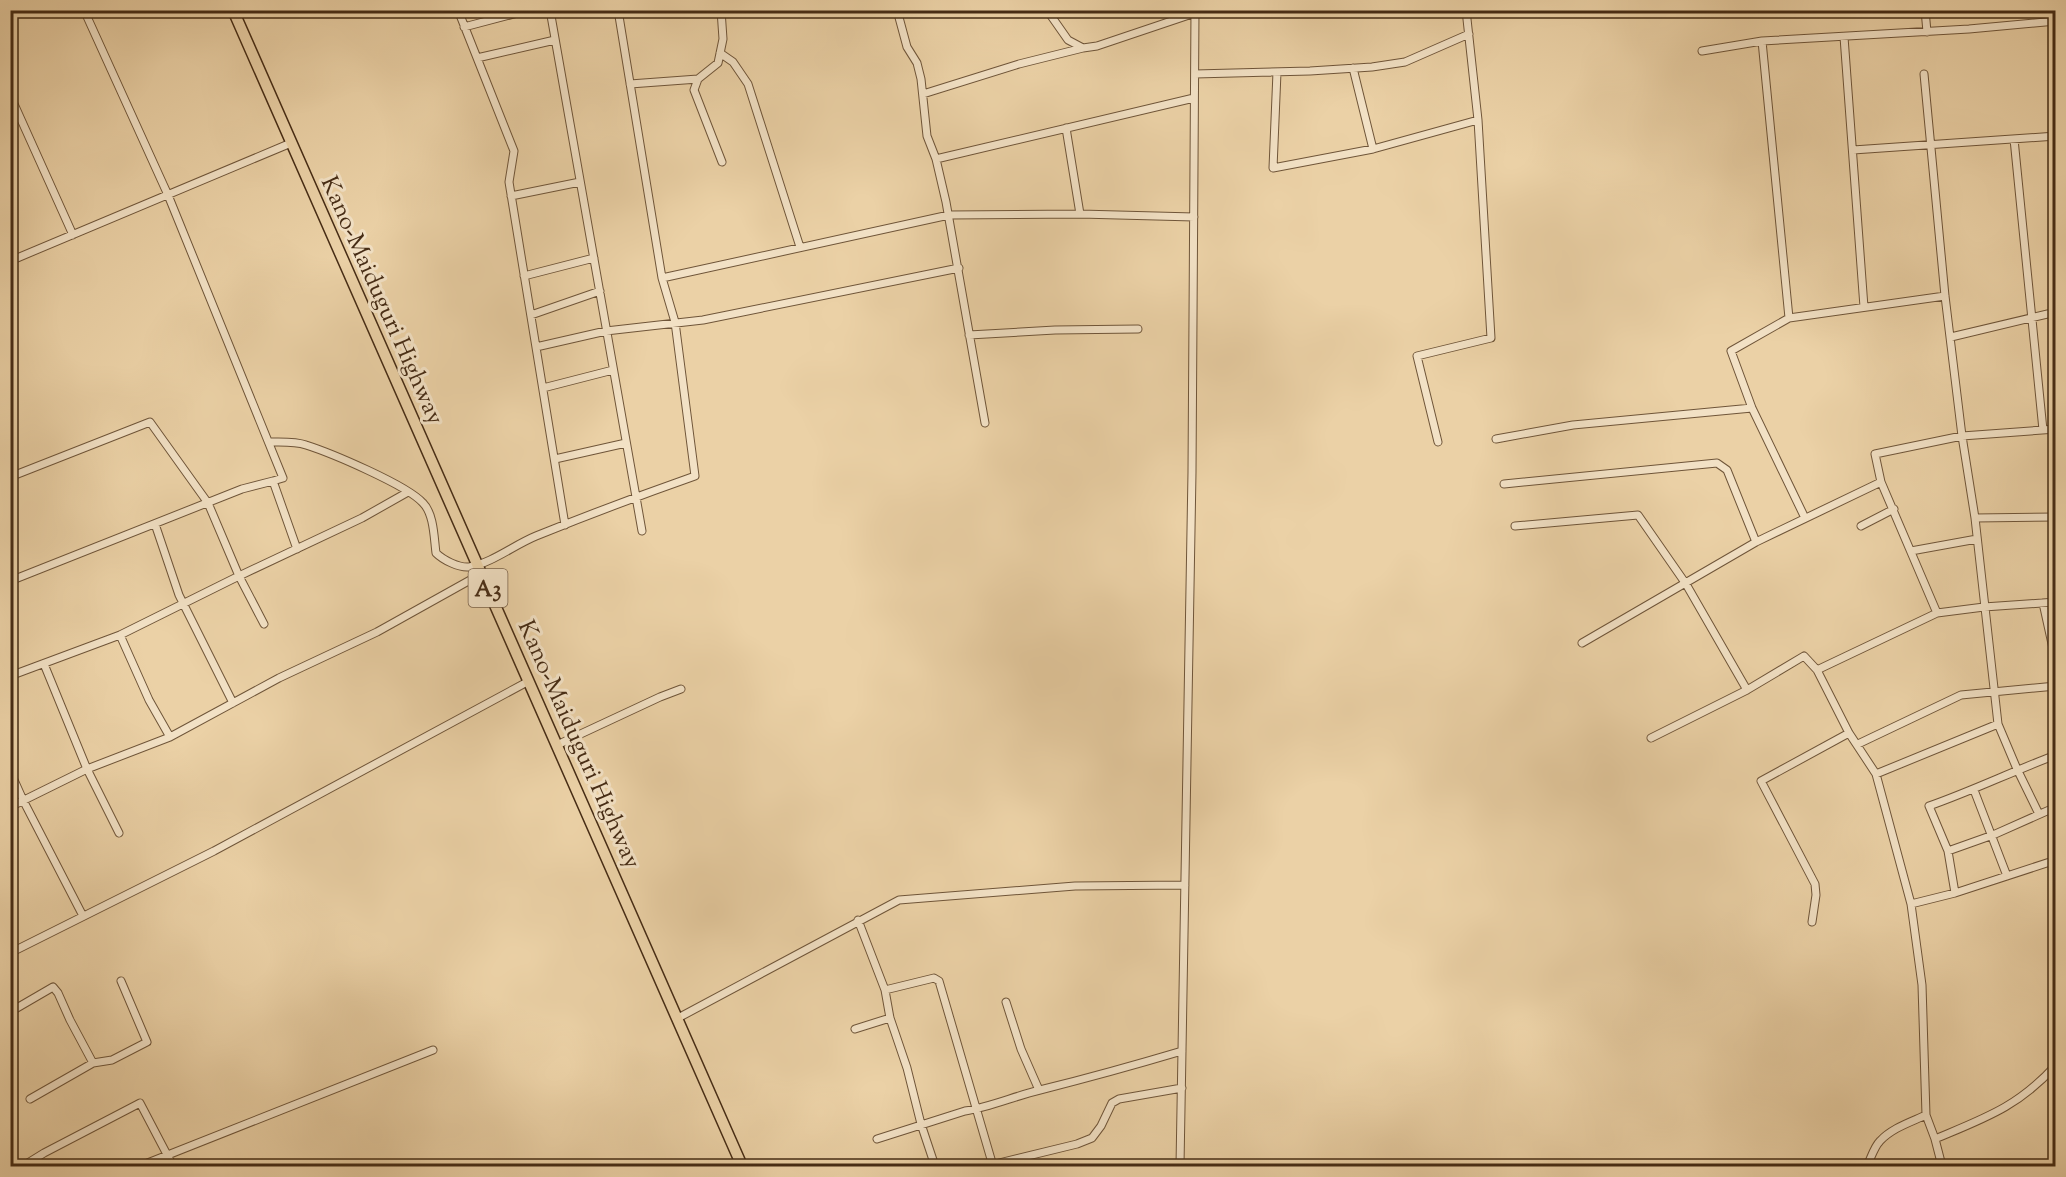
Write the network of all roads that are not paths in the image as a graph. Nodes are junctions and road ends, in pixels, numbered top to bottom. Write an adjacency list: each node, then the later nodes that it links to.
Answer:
1 (84, 10): 44 (street)
2 (233, 10): 37 (highway, Kano-Maiduguri Highway / A3)
3 (458, 10): 14 (street)
4 (528, 10): 14 (street)
5 (550, 10): 18 (street)
6 (618, 10): 29 (street)
7 (721, 10): 22 (street)
8 (897, 10): 30 (street)
9 (1047, 10): 20 (street)
10 (1466, 10): 16 (street)
11 (1925, 10): 15 (street)
12 (1195, 12): 20 (street); 26 (street)
13 (2055, 21): 15 (street)
14 (464, 27): 23 (street)
15 (1928, 32): 17 (street)
16 (1469, 34): 24 (street); 33 (street)
17 (1844, 37): 19 (street); 40 (street)
18 (555, 39): 23 (street); 43 (street)
19 (1762, 41): 21 (street); 62 (street)
20 (1083, 48): 30 (street)
21 (1702, 51)
22 (720, 53): 28 (street); 50 (street)
23 (477, 58): 45 (street)
24 (1353, 68): 25 (street); 39 (street)
25 (1276, 72): 26 (street); 39 (street)
26 (1195, 74): 32 (street)
27 (1924, 74): 38 (street)
28 (698, 79): 29 (street); 42 (street)
29 (630, 84): 55 (street)
30 (923, 94): 41 (street)
31 (10, 95): 49 (street)
32 (1194, 98): 34 (street); 48 (street)
33 (1478, 120): 39 (street); 78 (street)
34 (1066, 128): 41 (street); 46 (street)
35 (2055, 136): 36 (street)
36 (2014, 139): 38 (street); 61 (street)
37 (291, 143): 44 (street); 101 (highway, Kano-Maiduguri Highway / A3)
38 (1931, 144): 40 (street); 57 (street)
39 (1373, 149)
40 (1853, 150): 58 (street)
41 (936, 159): 47 (street)
42 (722, 162)
43 (580, 182): 45 (street); 51 (street)
44 (168, 195): 49 (street); 77 (street)
45 (511, 196): 54 (street)
46 (1080, 214): 47 (street); 48 (street)
47 (949, 215): 50 (street); 53 (street)
48 (1194, 217): 144 (street)
49 (73, 235): 52 (street)
50 (800, 247): 55 (street)
51 (594, 258): 54 (street); 56 (street)
52 (10, 261)
53 (959, 268): 63 (street); 66 (street)
54 (524, 276): 60 (street)
55 (662, 278): 63 (street)
56 (600, 291): 60 (street); 65 (street)
57 (1945, 296): 58 (street); 67 (street)
58 (1864, 307): 62 (street)
59 (2055, 312): 61 (street)
60 (531, 315): 68 (street)
61 (2031, 317): 67 (street); 74 (street)
62 (1789, 318): 71 (street)
63 (675, 322): 65 (street); 86 (street)
64 (1137, 329): 66 (street)
65 (606, 331): 68 (street); 69 (street)
66 (969, 334): 72 (street)
67 (1951, 337): 75 (street)
68 (536, 347): 70 (street)
69 (614, 370): 70 (street); 79 (street)
70 (543, 388): 80 (street)
71 (1752, 408): 76 (street); 90 (street)
72 (985, 423)
73 (2055, 429): 74 (street)
74 (2043, 430): 75 (street)
75 (1962, 436): 83 (street); 91 (street)
76 (1496, 439)
77 (269, 442): 82 (street); 85 (street)
78 (1438, 442)
79 (626, 443): 80 (street); 86 (street)
80 (555, 459): 93 (street)
81 (10, 477): 87 (street)
82 (273, 481): 87 (street); 99 (street)
83 (1881, 482): 88 (street); 90 (street)
84 (1504, 484): 98 (street)
85 (408, 492): 99 (street); 101 (street)
86 (636, 497): 93 (street); 96 (street)
87 (208, 503): 92 (street); 102 (street)
88 (1893, 509): 95 (street); 100 (street)
89 (2055, 517): 91 (street)
90 (1805, 518): 98 (street)
91 (1975, 518): 97 (street)
92 (155, 524): 103 (street); 107 (street)
93 (565, 525): 101 (street)
94 (1515, 526): 104 (street)
95 (1861, 526)
96 (642, 531)
97 (1977, 539): 100 (street); 108 (street)
98 (1756, 542): 104 (street)
99 (297, 549): 102 (street)
100 (1911, 551): 109 (street)
101 (479, 569): 117 (highway, Kano-Maiduguri Highway / A3); 122 (street)
102 (238, 576): 107 (street); 110 (street)
103 (10, 581)
104 (1686, 584): 112 (street); 120 (street)
105 (2055, 602): 106 (street)
106 (2043, 603): 108 (street); 113 (street)
107 (184, 604): 111 (street); 122 (street)
108 (1984, 607): 109 (street); 121 (street)
109 (1937, 614): 115 (street)
110 (264, 624)
111 (120, 635): 114 (street); 125 (street)
112 (1582, 643)
113 (2055, 662)
114 (44, 664): 116 (street); 130 (street)
115 (1817, 670): 120 (street); 124 (street)
116 (10, 676)
117 (529, 681): 128 (highway, Kano-Maiduguri Highway / A3); 147 (street)
118 (2055, 686): 121 (street)
119 (681, 689): 128 (street)
120 (1747, 690): 126 (street)
121 (1996, 691): 123 (street); 127 (street)
122 (233, 703): 125 (street)
123 (1998, 724): 131 (street); 133 (street)
124 (1849, 733): 127 (street); 149 (street)
125 (170, 737): 130 (street)
126 (1651, 738)
127 (1858, 744): 133 (street)
128 (557, 745): 155 (highway, Kano-Maiduguri Highway / A3)
129 (2055, 755): 131 (street)
130 (87, 769): 135 (street); 139 (street)
131 (2017, 769): 134 (street); 138 (street)
132 (10, 771): 135 (street)
133 (1876, 774): 146 (street)
134 (1974, 790): 140 (street); 141 (street)
135 (23, 800): 136 (street); 147 (street)
136 (10, 807)
137 (2055, 807): 138 (street)
138 (2039, 814): 140 (street)
139 (119, 833)
140 (1993, 835): 141 (street); 143 (street)
141 (1948, 851): 145 (street)
142 (2055, 860): 143 (street)
143 (2007, 876): 145 (street)
144 (1185, 885): 148 (street); 159 (street)
145 (1955, 892): 146 (street)
146 (1911, 904): 166 (street)
147 (83, 916): 150 (street)
148 (858, 920): 152 (street); 155 (street)
149 (1812, 921)
150 (10, 953)
151 (122, 981): 160 (street)
152 (885, 990): 156 (street); 165 (street)
153 (1006, 1002): 163 (street)
154 (10, 1012): 160 (street)
155 (678, 1018): 176 (highway, Kano-Maiduguri Highway / A3)
156 (890, 1018): 157 (street); 167 (street)
157 (855, 1029)
158 (433, 1050): 170 (street)
159 (1182, 1051): 162 (street); 163 (street)
160 (93, 1063): 164 (street)
161 (2055, 1065): 169 (street)
162 (1182, 1088): 171 (street); 172 (street)
163 (1038, 1090): 165 (street)
164 (30, 1099)
165 (976, 1109): 167 (street); 171 (street)
166 (1926, 1115): 169 (street); 178 (street)
167 (921, 1124): 168 (street); 177 (street)
168 (877, 1139)
169 (1935, 1139): 179 (street)
170 (168, 1155): 173 (street); 174 (street); 175 (street)
171 (991, 1166)
172 (1180, 1166)
173 (22, 1167)
174 (140, 1167)
175 (173, 1167)
176 (742, 1167)
177 (935, 1167)
178 (1867, 1167)
179 (1942, 1167)

